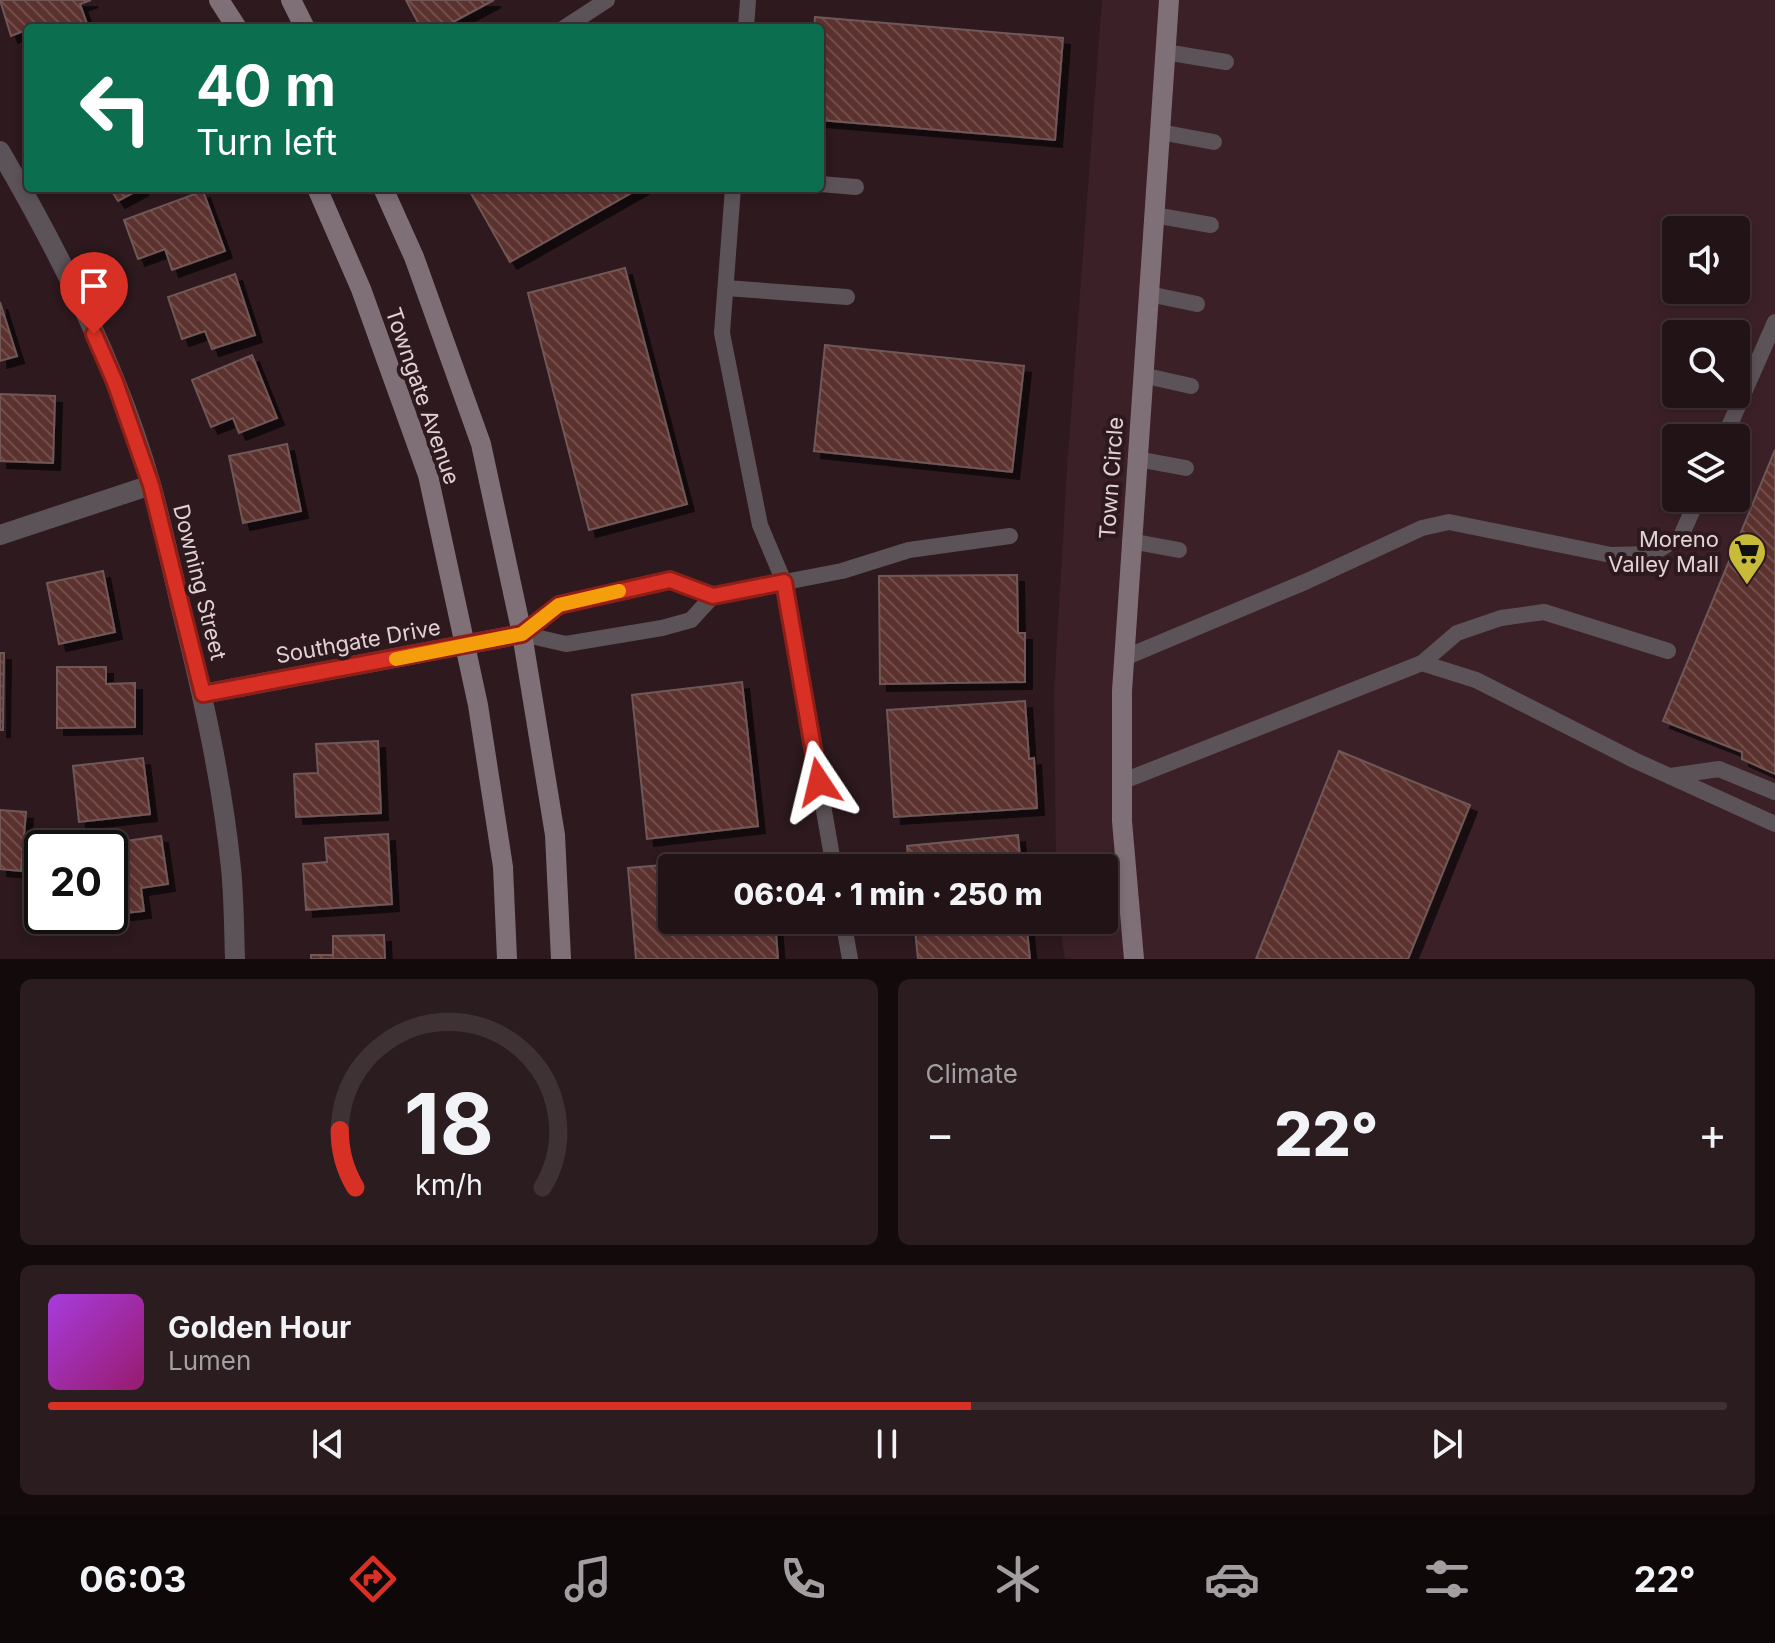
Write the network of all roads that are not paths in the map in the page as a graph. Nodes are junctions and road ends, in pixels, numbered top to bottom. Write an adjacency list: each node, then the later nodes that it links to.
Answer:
1 (219, 0): 6 (main road)
2 (291, 0): 7 (main road)
3 (607, 0): 8 (lane)
4 (748, 0): 9 (lane)
5 (1169, 0): 10 (main road, Town Circle)
6 (234, 24)
7 (303, 24)
8 (570, 24)
9 (746, 24)
10 (1165, 52): 11 (lane); 12 (main road, Town Circle)
11 (1226, 62)
12 (1160, 132): 13 (lane); 20 (main road, Town Circle)
13 (1214, 142)
14 (0, 151): 32 (street, Downing Street)
15 (824, 184): 16 (lane)
16 (856, 187)
17 (319, 192): 41 (main road, Towngate Avenue)
18 (385, 192): 40 (main road, Towngate Avenue)
19 (733, 192): 22 (lane)
20 (1154, 215): 21 (lane); 23 (main road, Town Circle)
21 (1211, 225)
22 (726, 288): 24 (lane); 38 (lane)
23 (1149, 294): 25 (lane); 27 (main road, Town Circle)
24 (847, 297)
25 (1197, 304)
26 (1775, 322): 29 (lane)
27 (1142, 375): 28 (lane); 30 (main road, Town Circle)
28 (1191, 386)
29 (1730, 424)
30 (1137, 459): 31 (lane); 36 (main road, Town Circle)
31 (1186, 468)
32 (151, 485): 34 (street); 45 (street, Downing Street)
33 (1692, 512): 43 (lane)
34 (0, 535)
35 (1010, 536): 38 (lane)
36 (1130, 541): 37 (lane); 43 (main road, Town Circle)
37 (1179, 550)
38 (784, 582): 39 (lane); 50 (lane)
39 (713, 596): 40 (lane); 40 (lane)
40 (522, 634): 41 (street, Southgate Drive); 54 (main road, Towngate Avenue)
41 (464, 646): 45 (street, Southgate Drive); 53 (main road, Towngate Avenue)
42 (1668, 651): 44 (lane)
43 (1124, 658): 47 (main road, Town Circle)
44 (1422, 663): 46 (lane); 47 (lane)
45 (203, 694): 52 (street, Downing Street)
46 (1669, 776): 48 (lane); 49 (lane)
47 (1121, 782): 56 (main road, Town Circle)
48 (1775, 792)
49 (1775, 824)
50 (832, 854)
51 (846, 934): 55 (lane)
52 (235, 959)
53 (507, 959)
54 (561, 959)
55 (850, 959)
56 (1134, 959)

